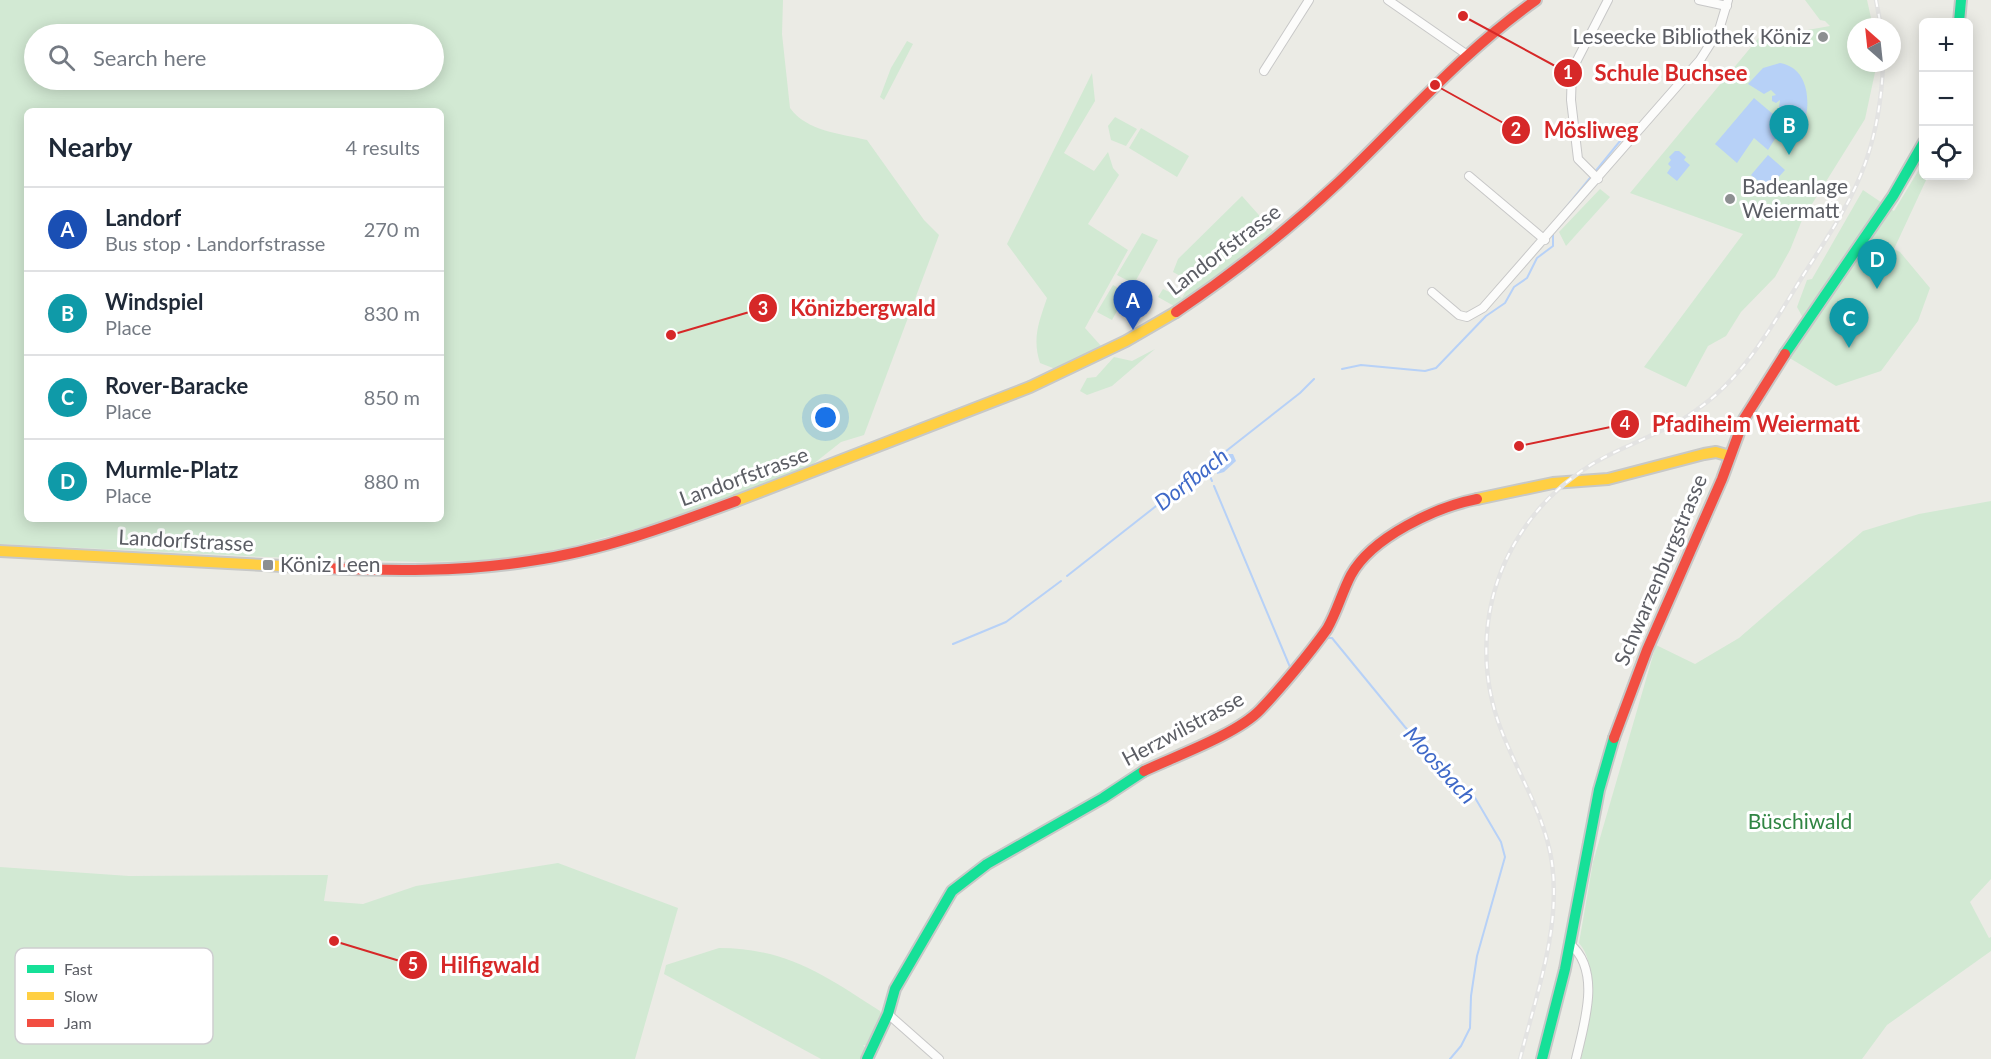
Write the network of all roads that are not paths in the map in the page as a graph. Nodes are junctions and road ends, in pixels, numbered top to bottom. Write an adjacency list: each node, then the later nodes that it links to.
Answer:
1 (1309, 0): 10 (street)
2 (1388, 0): 9 (street)
3 (1536, 0): 9 (street, Landorfstrasse)
4 (1608, 0): 13 (street)
5 (1700, 0): 7 (street)
6 (1961, 0): 8 (street)
7 (1728, 3): 13 (street)
8 (1959, 18)
9 (1467, 54): 17 (street, Landorfstrasse)
10 (1264, 71)
11 (1919, 149): 16 (street, Schwarzenburgstrasse)
12 (1469, 176): 14 (street)
13 (1598, 179): 14 (street)
14 (1545, 240): 15 (street)
15 (1432, 292)
16 (1730, 456): 18 (street, Schwarzenburgstrasse); 19 (street, Herzwilstrasse)
17 (0, 551)
18 (1570, 944): 22 (street, Schwarzenburgstrasse); 23 (street)
19 (888, 1014): 20 (street, Herzwilstrasse); 21 (street)
20 (867, 1059)
21 (939, 1059)
22 (1542, 1059)
23 (1576, 1059)

